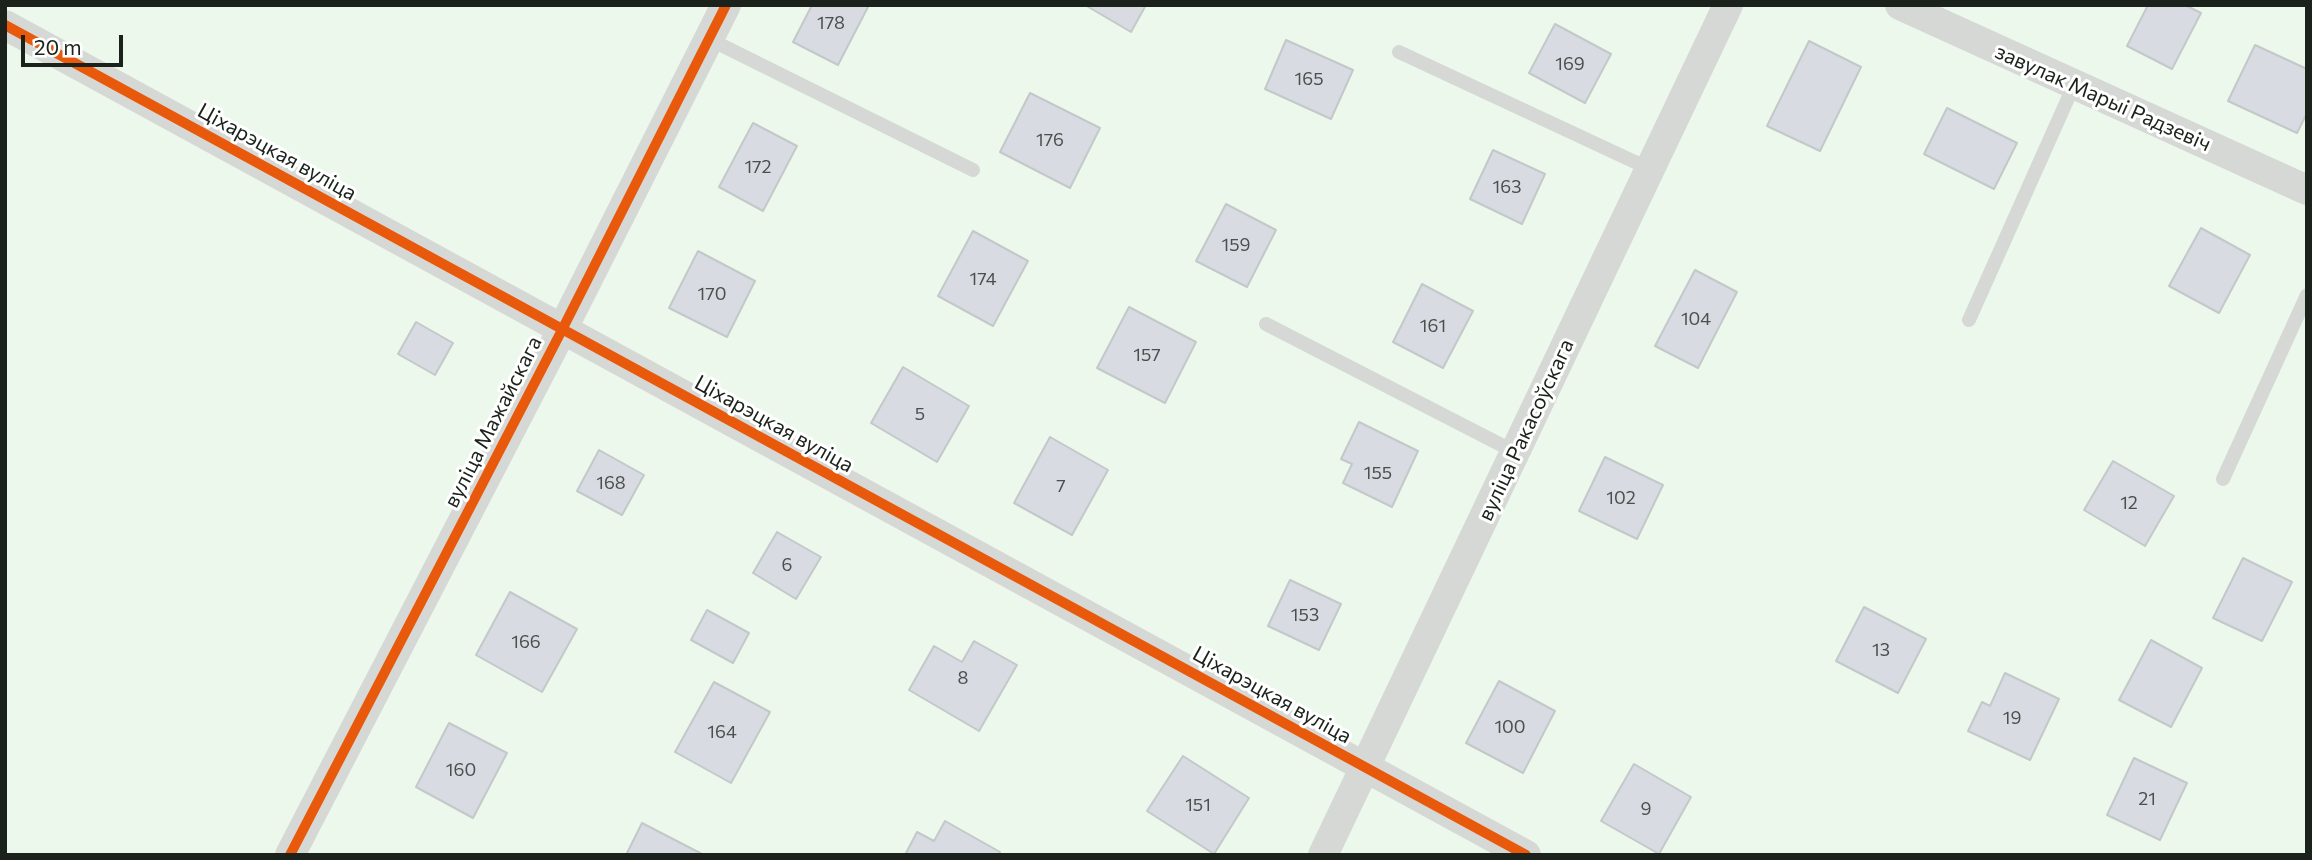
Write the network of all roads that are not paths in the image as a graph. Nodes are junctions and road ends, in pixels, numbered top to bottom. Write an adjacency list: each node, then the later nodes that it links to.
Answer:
1 (726, 5): 5 (street, вуліца Мажайскага)
2 (1728, 5): 8 (street, вуліца Ракасоўскага)
3 (1900, 5): 7 (street, завулак Марыі Радзевіч)
4 (5, 25): 14 (street, Ціхарэцкая вуліца)
5 (709, 39): 9 (lane); 14 (street, вуліца Мажайскага)
6 (1399, 52): 8 (lane)
7 (2074, 85): 10 (street, завулак Марыі Радзевіч); 12 (lane)
8 (1650, 169): 15 (street, вуліца Ракасоўскага)
9 (973, 170)
10 (2307, 190)
11 (2307, 295): 16 (lane)
12 (1969, 320)
13 (1266, 324): 15 (lane)
14 (562, 330): 17 (street, Ціхарэцкая вуліца); 18 (street, вуліца Мажайскага)
15 (1515, 452): 17 (street, вуліца Ракасоўскага)
16 (2223, 479)
17 (1365, 767): 19 (street, вуліца Ракасоўскага); 20 (street, Ціхарэцкая вуліца)
18 (290, 855)
19 (1323, 855)
20 (1526, 855)

